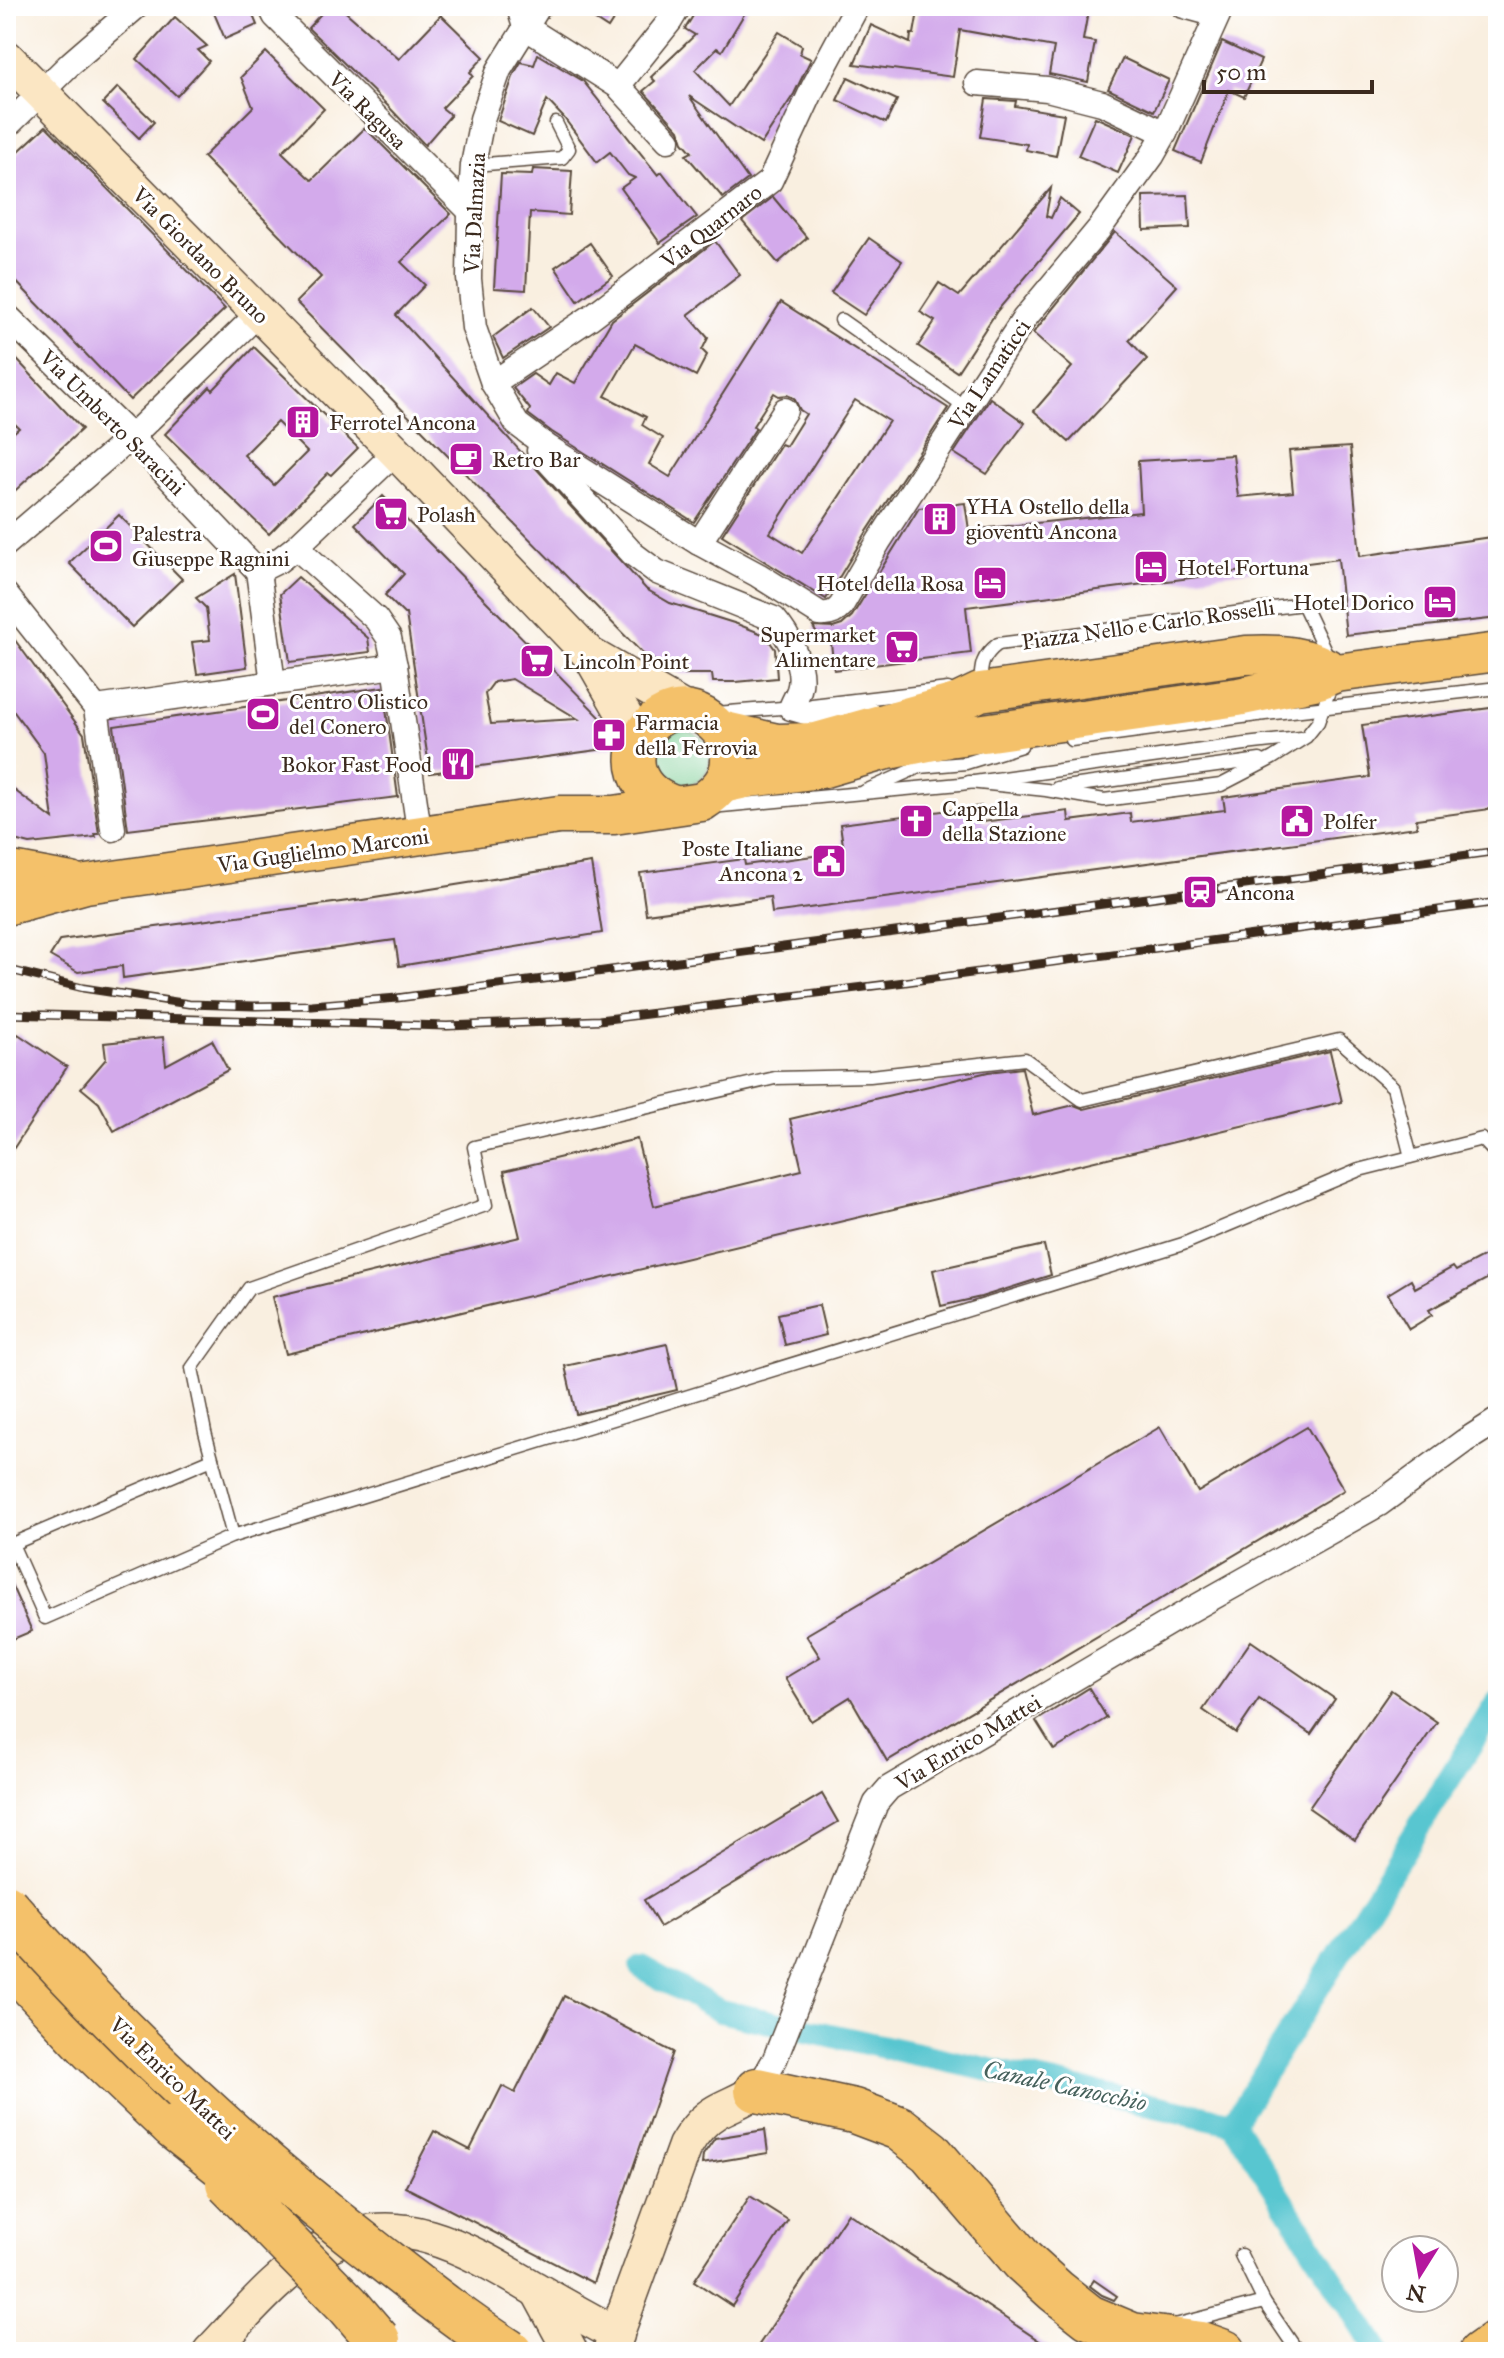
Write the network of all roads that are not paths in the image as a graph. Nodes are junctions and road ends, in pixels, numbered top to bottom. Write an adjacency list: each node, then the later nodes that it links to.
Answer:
1 (270, 6): 18 (street, Via Ragusa)
2 (539, 6): 8 (street, Via Dalmazia)
3 (679, 6): 11 (street)
4 (857, 6): 22 (street, Via Quarnaro)
5 (1184, 6): 7 (street)
6 (123, 11): 12 (street)
7 (1220, 11): 15 (street, Via Lamaticci)
8 (522, 17): 11 (street); 17 (street, Via Dalmazia)
9 (6, 57): 12 (main road, Via Giordano Bruno)
10 (977, 83): 15 (street)
11 (618, 86): 16 (street)
12 (41, 93): 14 (street); 19 (main road, Via Giordano Bruno)
13 (556, 123): 17 (lane)
14 (6, 127)
15 (1165, 133): 23 (street, Via Lamaticci)
16 (668, 140)
17 (473, 165): 18 (street, Via Dalmazia)
18 (470, 211): 22 (street, Via Dalmazia)
19 (259, 313): 26 (street); 27 (main road, Via Giordano Bruno)
20 (6, 315): 26 (street, Via Umberto Saracini)
21 (841, 320): 23 (lane)
22 (493, 383): 25 (street, Via Dalmazia)
23 (966, 408): 33 (street, Via Lamaticci)
24 (785, 410): 28 (street)
25 (517, 424): 28 (street, Via Dalmazia); 42 (street, Via Dalmazia)
26 (131, 437): 29 (street); 31 (street, Via Umberto Saracini)
27 (396, 452): 30 (street); 35 (main road, Via Giordano Bruno)
28 (699, 543): 33 (street, Via Dalmazia)
29 (6, 544)
30 (296, 547): 31 (street); 36 (street)
31 (258, 571): 38 (street)
32 (6, 595): 41 (street)
33 (820, 614)
34 (1498, 652): 37 (main road)
35 (590, 655): 45 (main road, Via Giordano Bruno); 50 (main road, Via Giordano Bruno)
36 (395, 666): 38 (street); 61 (street)
37 (1336, 673): 40 (main road, Piazza Nello e Carlo Rosselli); 40 (lane, Piazza Nello e Carlo Rosselli); 43 (lane); 49 (main road)
38 (273, 683): 41 (street)
39 (1498, 688): 43 (lane)
40 (980, 692): 42 (lane, Via Guglielmo Marconi); 44 (main road, Via Guglielmo Marconi)
41 (96, 708): 60 (street)
42 (791, 708): 44 (street, Via Guglielmo Marconi); 45 (lane, Via Guglielmo Marconi)
43 (1324, 708): 46 (lane); 47 (lane)
44 (913, 714): 45 (main road, Via Guglielmo Marconi)
45 (702, 718): 50 (main road, Via Guglielmo Marconi); 55 (main road)
46 (1306, 737): 51 (lane); 52 (lane)
47 (1054, 742)
48 (1040, 744): 49 (lane)
49 (965, 750): 55 (main road, Via Guglielmo Marconi); 57 (lane, Via Guglielmo Marconi)
50 (637, 753): 58 (main road); 59 (main road, Via Guglielmo Marconi)
51 (1162, 755): 53 (lane); 54 (lane)
52 (1273, 758): 53 (lane); 56 (lane)
53 (1164, 773): 56 (lane)
54 (969, 782): 56 (lane); 57 (lane, Via Guglielmo Marconi)
55 (723, 784): 58 (main road, Via Guglielmo Marconi)
56 (1046, 790)
57 (865, 791): 58 (lane, Via Guglielmo Marconi)
58 (681, 805): 59 (main road, Via Guglielmo Marconi)
59 (559, 815): 61 (main road, Via Guglielmo Marconi)
60 (113, 829)
61 (420, 837): 63 (main road, Via Guglielmo Marconi)
62 (6, 870): 63 (main road, Via Guglielmo Marconi)
63 (86, 884): 64 (main road, Via Guglielmo Marconi)
64 (6, 906)
65 (1498, 1156): 66 (lane)
66 (1411, 1157): 68 (lane); 69 (lane)
67 (1498, 1420): 72 (street, Via Enrico Mattei)
68 (212, 1459): 69 (lane); 69 (lane)
69 (233, 1536)
70 (6, 1906): 84 (highway, Via Enrico Mattei, bridge)
71 (6, 1958): 73 (highway, Via Enrico Mattei)
72 (766, 2074): 77 (highway); 79 (main road)
73 (173, 2127): 81 (highway, bridge); 82 (highway, bridge); 83 (highway, Via Enrico Mattei, bridge)
74 (1241, 2255): 76 (lane)
75 (538, 2290): 79 (main road); 80 (main road); 85 (main road)
76 (1264, 2302): 77 (lane); 87 (lane)
77 (1142, 2337): 86 (highway)
78 (1498, 2338): 88 (main road)
79 (616, 2346)
80 (210, 2352)
81 (357, 2352)
82 (387, 2352)
83 (458, 2352)
84 (510, 2352)
85 (571, 2352)
86 (1224, 2352)
87 (1298, 2352)
88 (1478, 2352)

